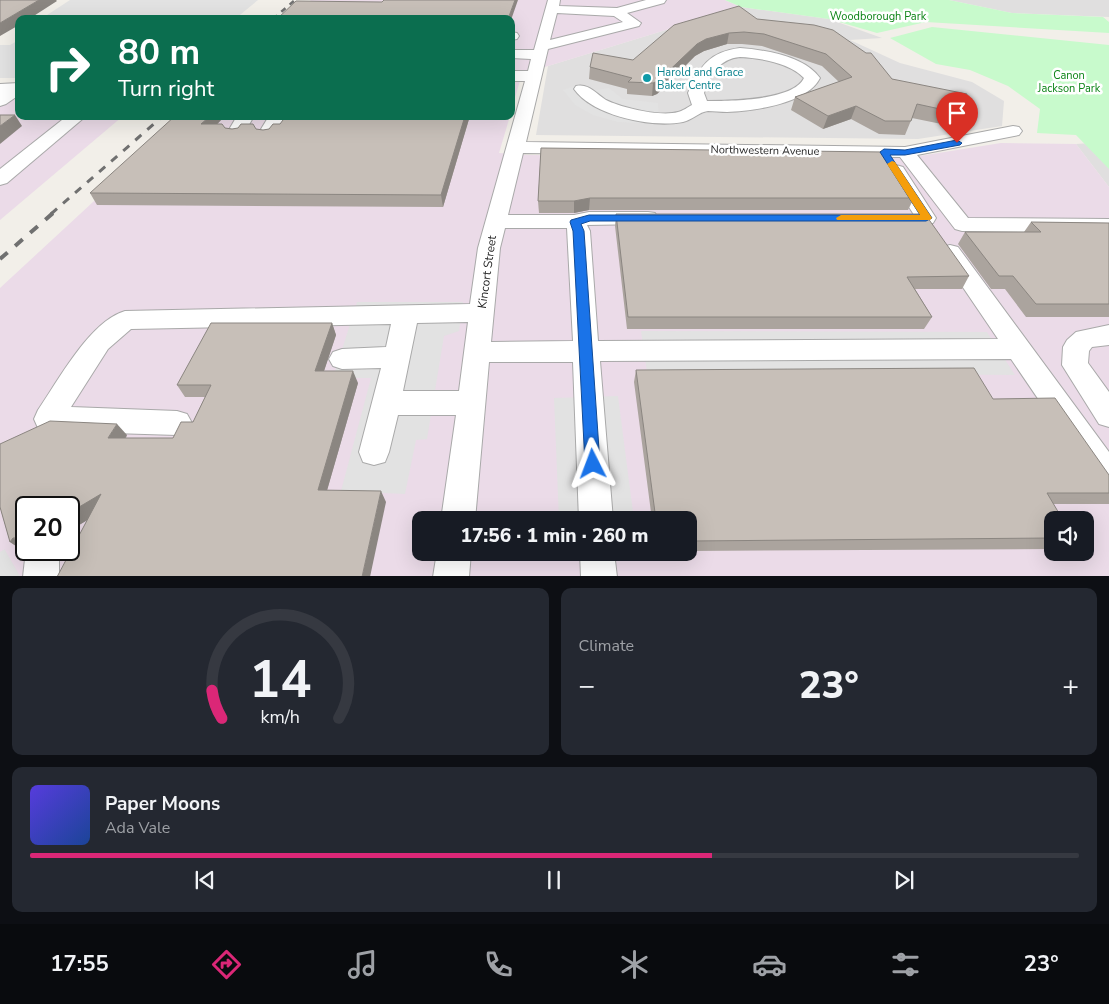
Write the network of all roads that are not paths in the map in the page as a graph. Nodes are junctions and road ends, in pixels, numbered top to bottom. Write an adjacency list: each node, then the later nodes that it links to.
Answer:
1 (660, 0): 3 (street)
2 (568, 6): 3 (street); 4 (street); 5 (street, Kincort Street)
3 (617, 12): 4 (street)
4 (586, 36): 5 (street)
5 (540, 51): 6 (street); 11 (street, Kincort Street)
6 (515, 54)
7 (0, 88): 8 (street)
8 (15, 88)
9 (582, 89): 15 (street)
10 (15, 90): 12 (street)
11 (520, 93): 22 (street, Kincort Street)
12 (0, 102): 13 (street)
13 (15, 102)
14 (701, 106): 14 (street); 15 (street)
15 (682, 116): 23 (street)
16 (73, 120): 26 (street)
17 (244, 120): 20 (street)
18 (275, 120): 21 (street)
19 (1013, 131): 25 (street, Northwestern Avenue)
20 (236, 133)
21 (266, 134)
22 (515, 147): 23 (street, Northwestern Avenue); 30 (street, Kincort Street)
23 (690, 149): 24 (street, Northwestern Avenue)
24 (884, 152): 25 (street, Northwestern Avenue); 29 (street)
25 (905, 152): 32 (street)
26 (0, 179)
27 (668, 218): 31 (street)
28 (897, 218): 29 (street)
29 (926, 218): 36 (street)
30 (496, 221): 31 (street); 33 (street, Kincort Street)
31 (575, 222): 37 (street)
32 (1109, 226)
33 (481, 313): 34 (street); 38 (street, Kincort Street)
34 (406, 315): 39 (street); 44 (street)
35 (1109, 335): 43 (street)
36 (1017, 349): 37 (street); 46 (street)
37 (587, 351): 38 (street); 48 (street)
38 (477, 352): 42 (street, Kincort Street)
39 (396, 357): 40 (street); 41 (street)
40 (342, 359)
41 (386, 403): 42 (street); 45 (street)
42 (471, 403): 47 (street, Kincort Street)
43 (1109, 414)
44 (177, 423)
45 (374, 452)
46 (1109, 477)
47 (459, 511)
48 (596, 511)
49 (453, 561): 51 (street)
50 (598, 561): 52 (street)
51 (451, 576)
52 (599, 576)

